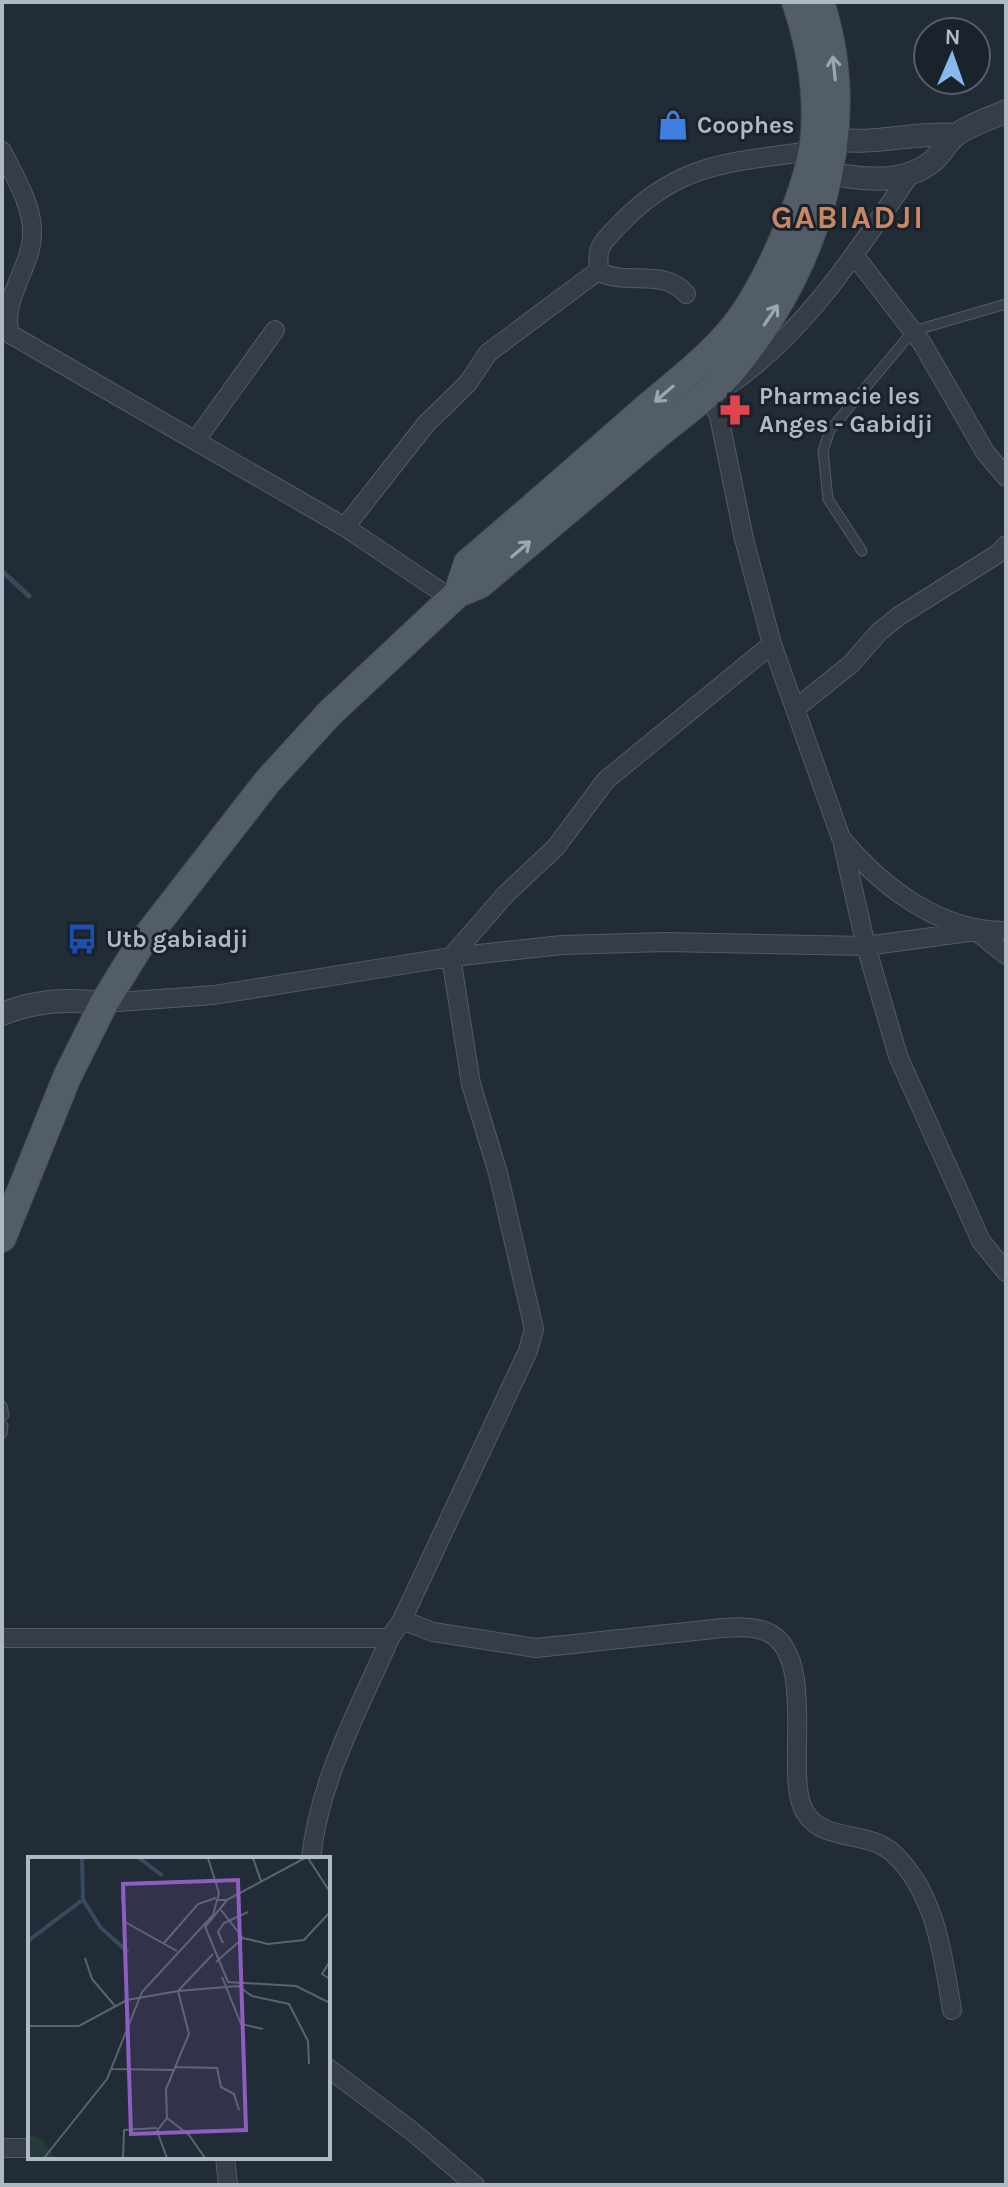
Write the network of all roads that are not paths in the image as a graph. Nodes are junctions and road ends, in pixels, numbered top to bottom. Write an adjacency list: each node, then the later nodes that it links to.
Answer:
1 (796, 2): 6 (main road)
2 (820, 2): 6 (main road, one-way to 2)
3 (1006, 111): 4 (street)
4 (955, 135): 6 (street); 7 (street)
5 (2, 151): 15 (street)
6 (819, 153): 7 (street); 9 (street); 14 (main road)
7 (911, 173): 8 (street)
8 (854, 255): 13 (street); 14 (street)
9 (598, 271): 10 (street); 17 (street)
10 (686, 294)
11 (1006, 304): 13 (lane)
12 (275, 330): 15 (street)
13 (913, 331): 16 (street); 19 (lane)
14 (703, 387): 20 (main road); 21 (street)
15 (196, 440): 17 (street)
16 (1006, 477)
17 (345, 527): 20 (street)
18 (1006, 545): 22 (street)
19 (862, 551)
20 (455, 596): 29 (main road)
21 (772, 644): 22 (street); 28 (street)
22 (795, 709): 23 (street)
23 (841, 838): 24 (street); 26 (street)
24 (976, 931): 25 (street); 26 (street); 27 (street)
25 (1006, 931)
26 (866, 946): 28 (street); 32 (street)
27 (1006, 955)
28 (451, 957): 29 (street); 33 (street)
29 (104, 1003): 30 (street); 31 (main road)
30 (2, 1014)
31 (2, 1238)
32 (1006, 1272)
33 (402, 1620): 35 (street); 37 (street)
34 (2, 1638): 35 (street)
35 (390, 1638): 36 (street)
36 (311, 1857)
37 (952, 2010)
38 (330, 2070): 43 (street)
39 (2, 2148): 40 (street)
40 (28, 2148)
41 (225, 2159): 42 (street)
42 (228, 2185)
43 (475, 2185)

